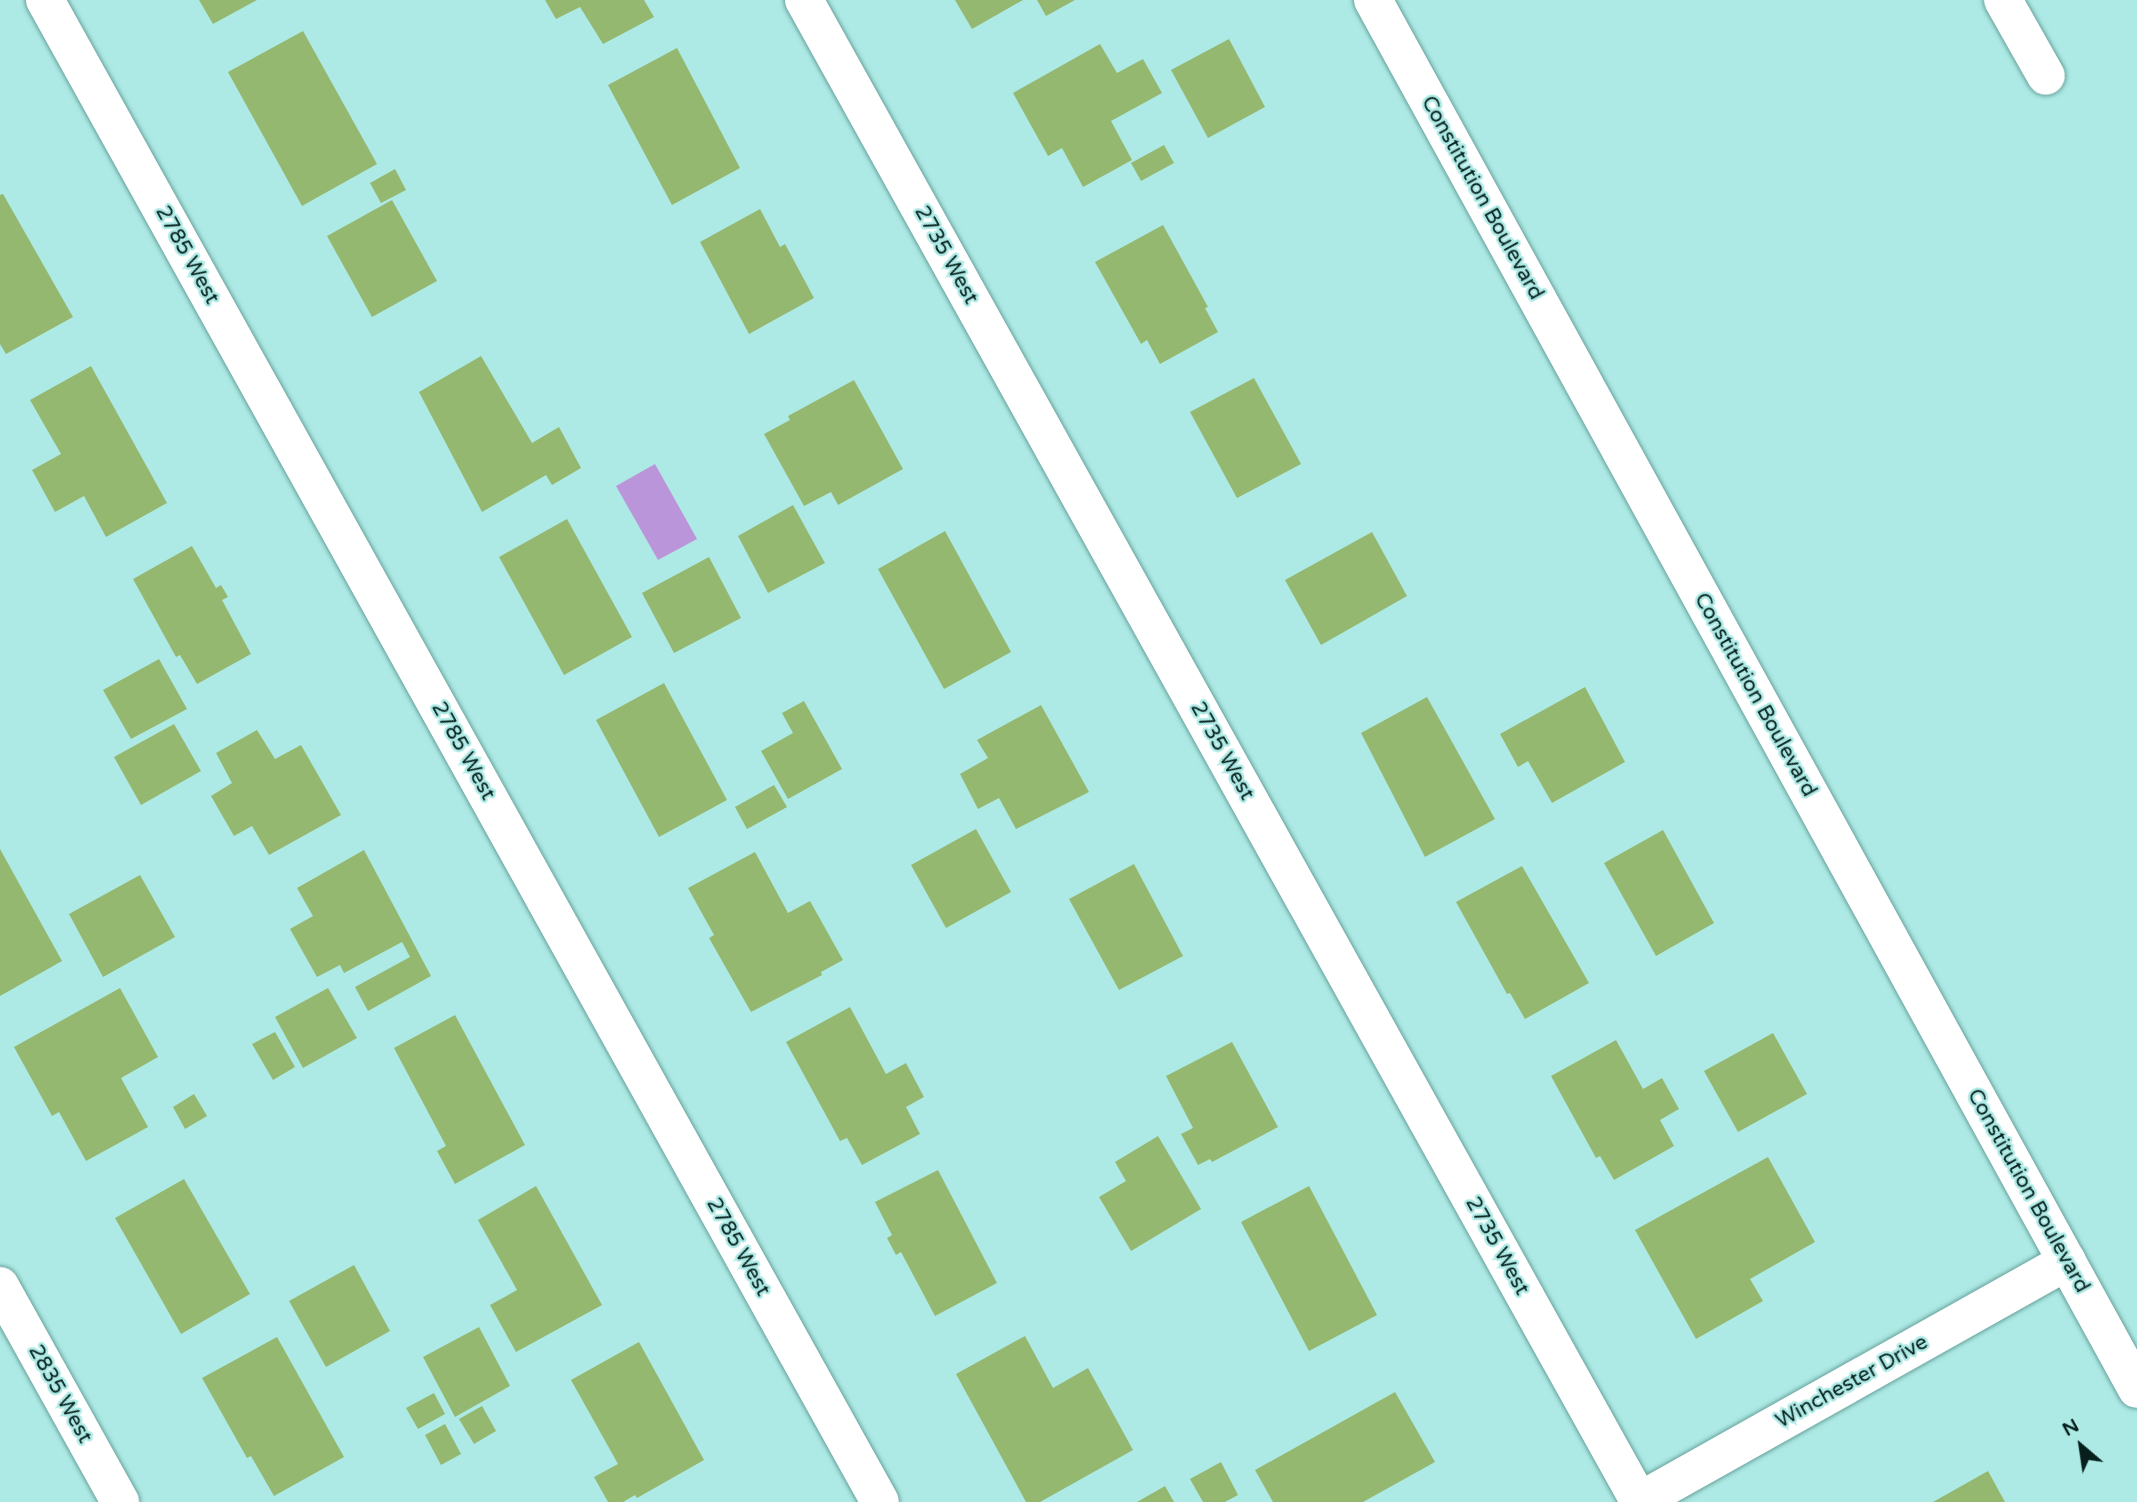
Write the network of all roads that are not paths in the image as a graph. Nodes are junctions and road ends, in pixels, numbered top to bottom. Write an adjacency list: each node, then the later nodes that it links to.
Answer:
1 (45, 0): 10 (street, 2785 West)
2 (804, 0): 11 (street, 2735 West)
3 (1373, 0): 6 (street, Constitution Boulevard)
4 (2003, 0): 5 (street)
5 (2046, 76)
6 (2067, 1261): 8 (street, Constitution Boulevard); 11 (street, Winchester Drive)
7 (0, 1286): 9 (street, 2835 West)
8 (2137, 1389)
9 (120, 1502)
10 (880, 1502)
11 (1639, 1502)

